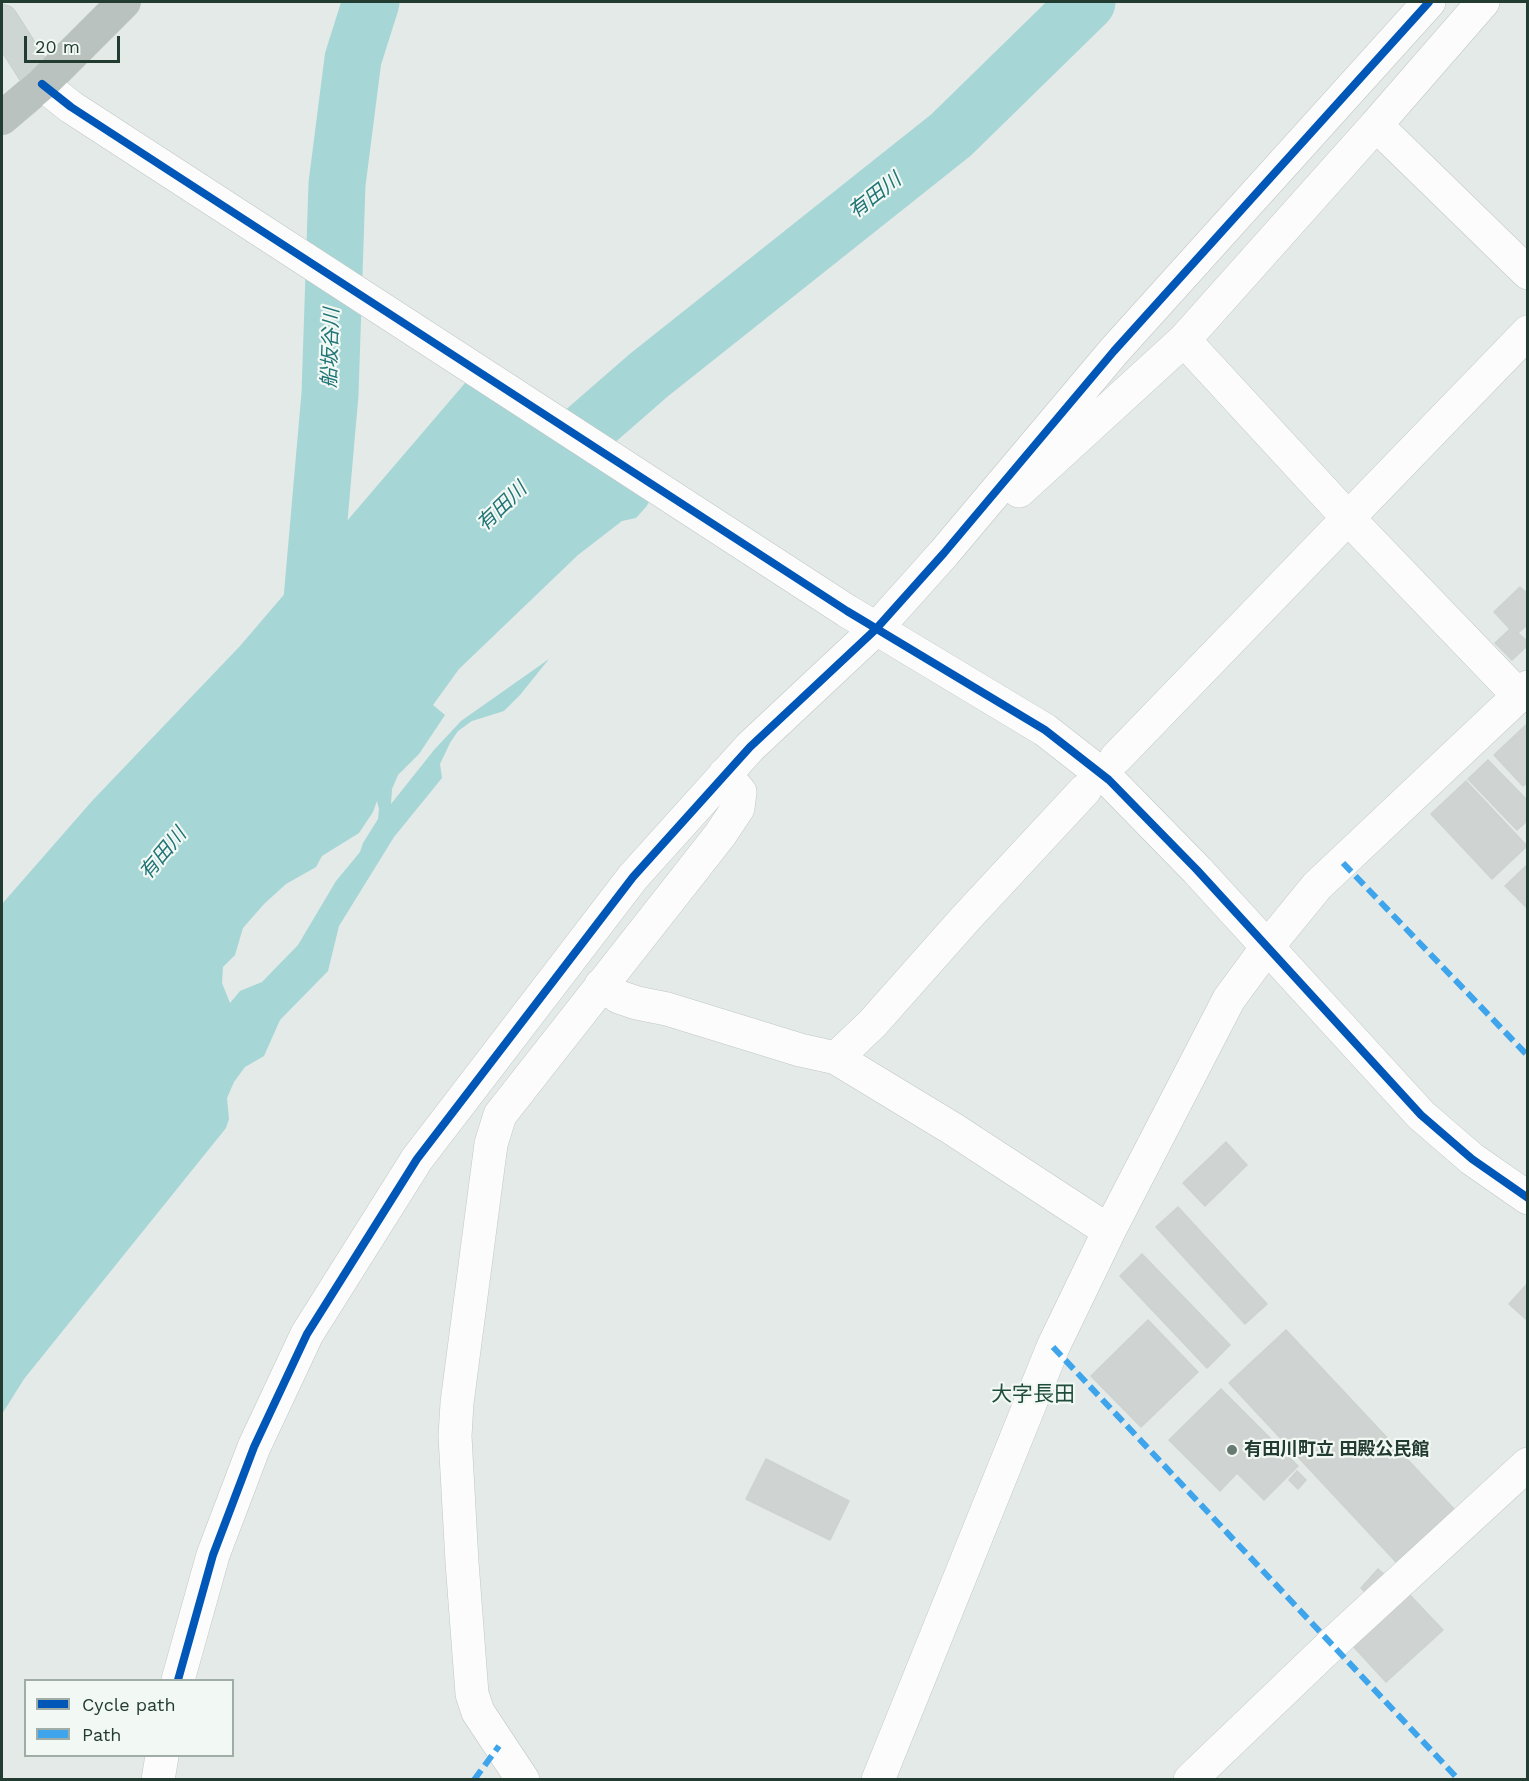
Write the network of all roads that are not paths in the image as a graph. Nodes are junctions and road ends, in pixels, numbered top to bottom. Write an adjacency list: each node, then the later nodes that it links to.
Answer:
1 (124, 2): 5 (highway)
2 (1429, 2): 11 (street)
3 (1483, 2): 7 (street)
4 (2, 21): 5 (main road)
5 (42, 84): 6 (highway); 13 (street)
6 (2, 118)
7 (1376, 125): 8 (street); 10 (street)
8 (1527, 273)
9 (1527, 332): 12 (street)
10 (1184, 340): 11 (street); 12 (street)
11 (990, 498): 13 (street)
12 (1348, 518): 14 (street); 15 (street)
13 (876, 629): 16 (street); 18 (street)
14 (1523, 692): 18 (street)
15 (1116, 758)
16 (725, 774): 19 (street); 24 (street)
17 (1085, 790): 20 (street)
18 (1268, 946): 21 (street); 22 (street)
19 (601, 985): 20 (street); 27 (street)
20 (836, 1058): 22 (street)
21 (1527, 1198)
22 (1108, 1232): 28 (street)
23 (1527, 1464): 29 (street)
24 (178, 1679)
25 (162, 1757): 26 (street)
26 (158, 1779)
27 (523, 1779)
28 (878, 1779)
29 (1190, 1779)

